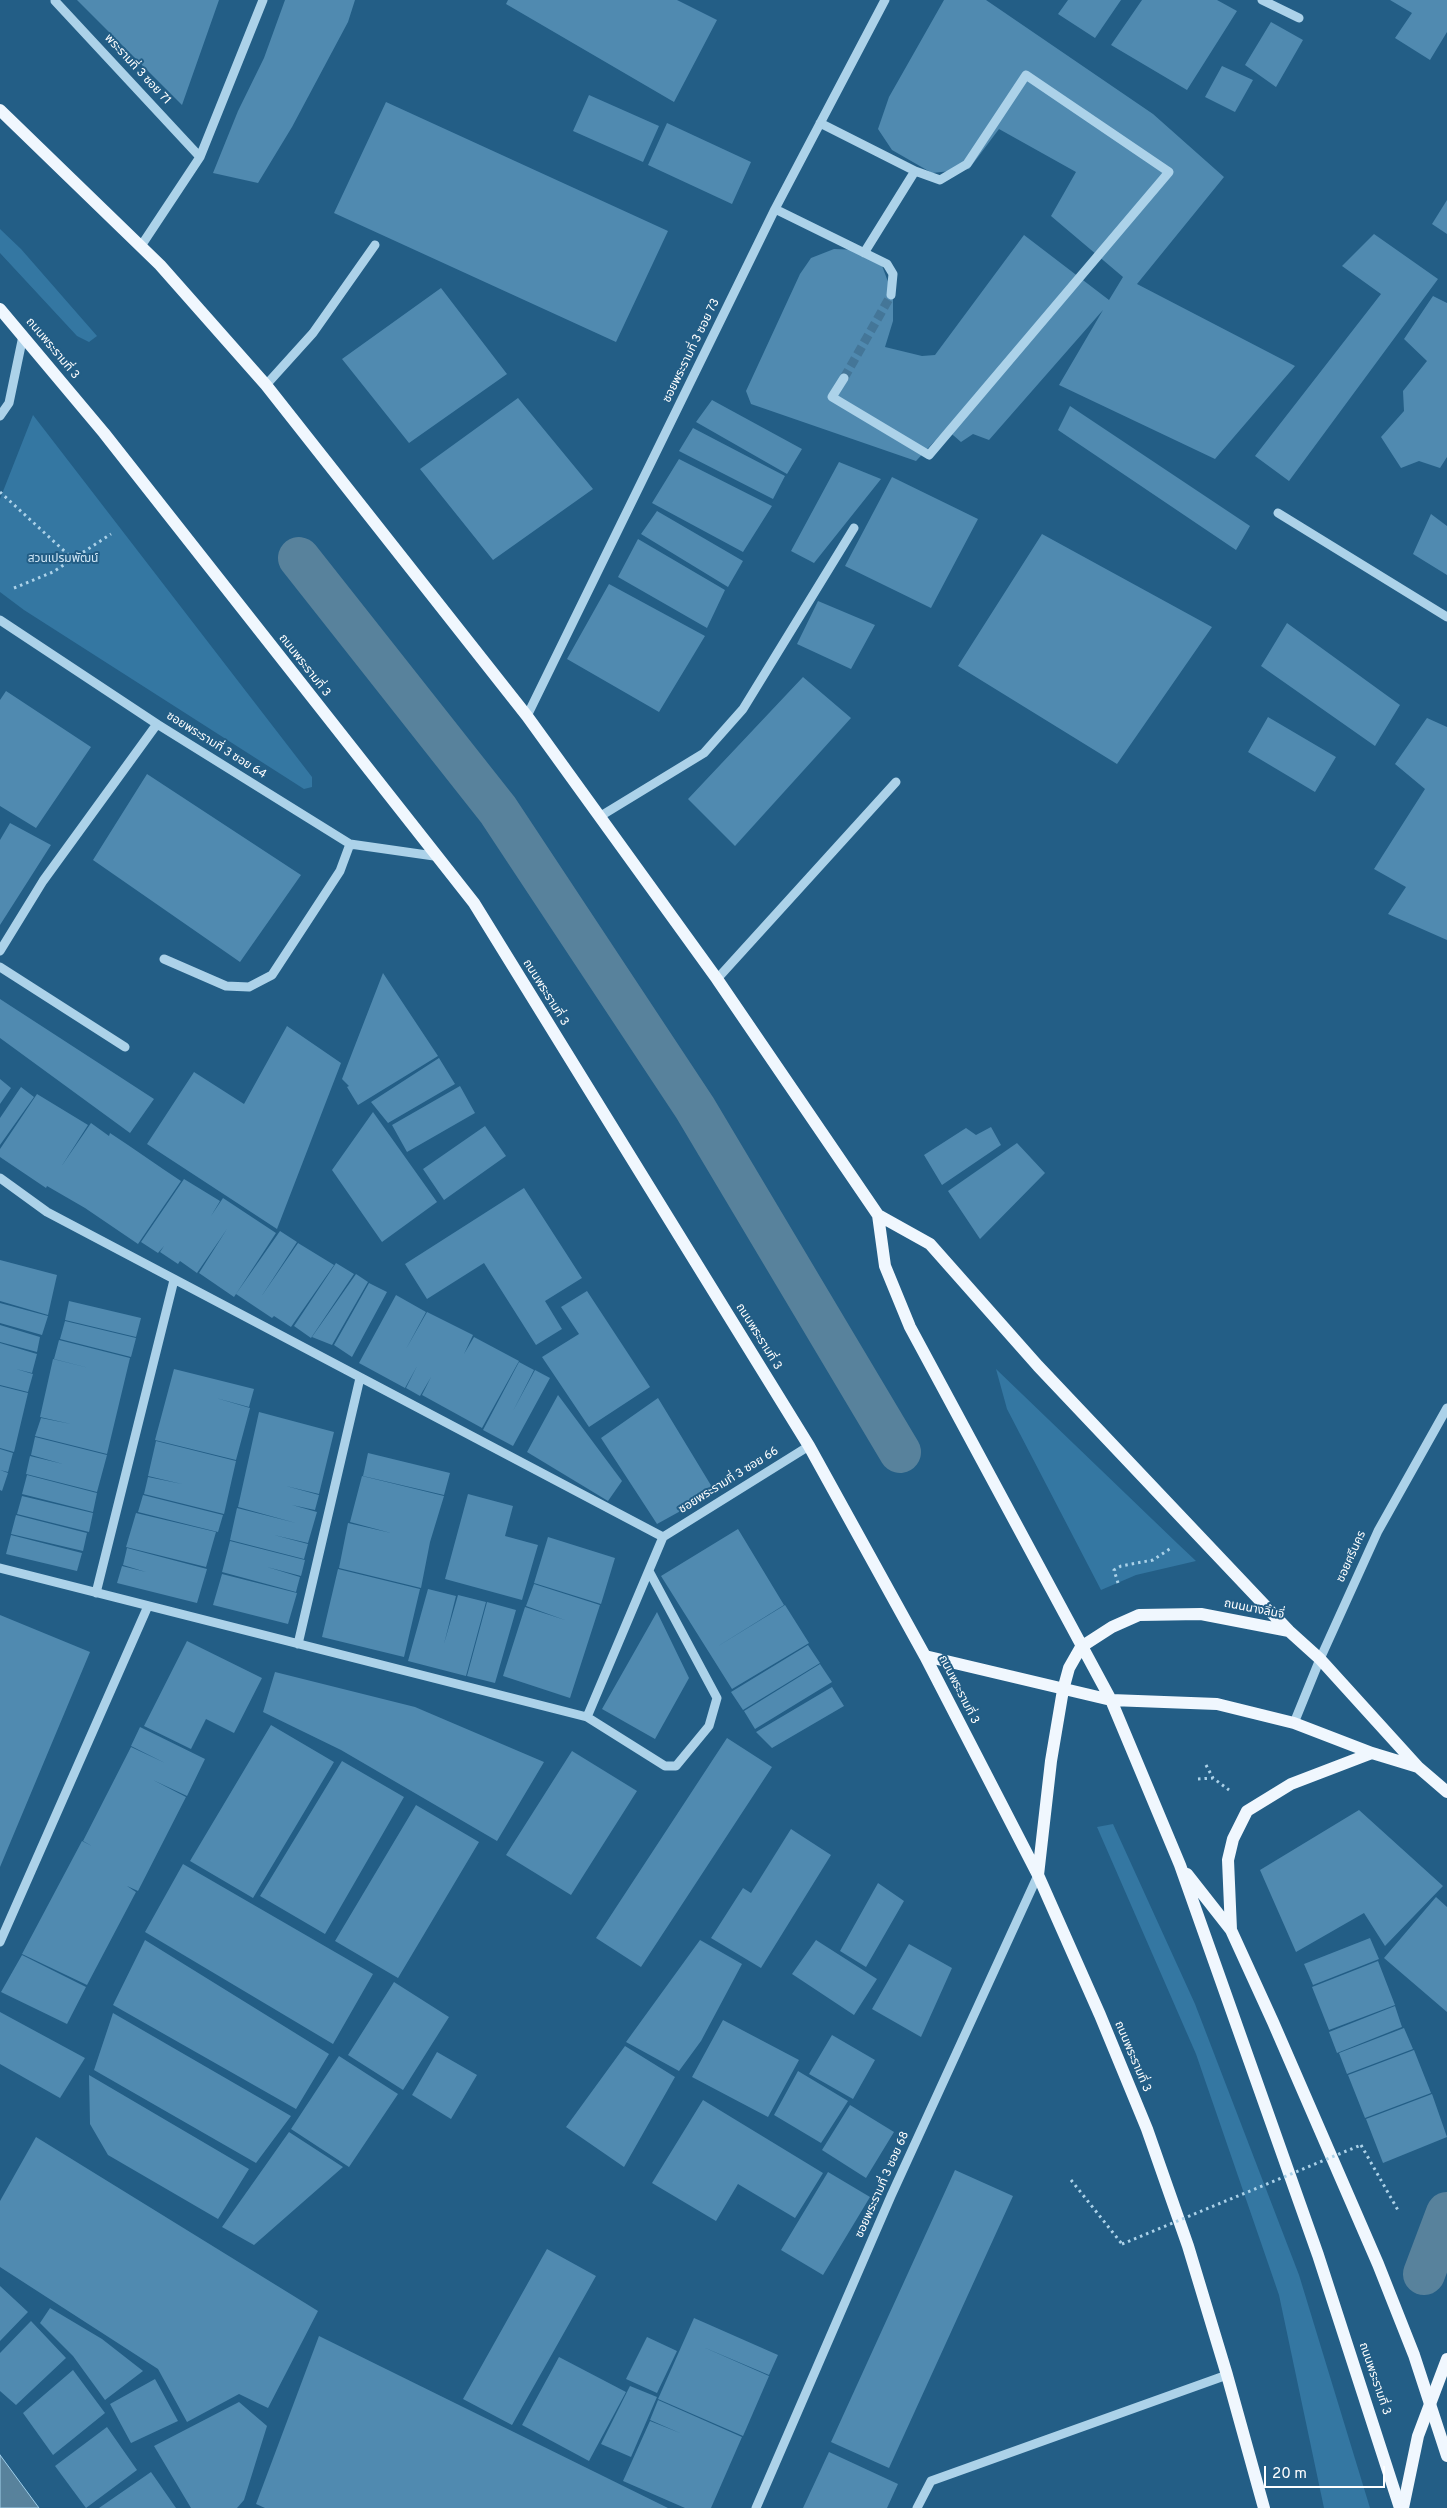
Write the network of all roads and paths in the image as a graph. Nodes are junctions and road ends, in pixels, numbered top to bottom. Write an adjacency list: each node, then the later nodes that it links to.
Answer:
1 (263, 0): 8 (street)
2 (885, 0): 7 (street, ซอยพระรามที่ 3 ซอย 73)
3 (1262, 0): 5 (street)
4 (55, 1): 8 (street, พระรามที่ 3 ซอย 71)
5 (1299, 18)
6 (0, 110): 12 (main road, ถนนพระรามที่ 3)
7 (820, 123): 9 (street); 10 (street, ซอยพระรามที่ 3 ซอย 73)
8 (200, 157): 12 (street)
9 (915, 171): 13 (street); 17 (street)
10 (775, 209): 13 (street); 28 (street, ซอยพระรามที่ 3 ซอย 73)
11 (375, 245): 18 (street)
12 (141, 246): 18 (main road, ถนนพระรามที่ 3)
13 (864, 253): 14 (street)
14 (891, 295)
15 (0, 309): 16 (main road, ถนนพระรามที่ 3)
16 (23, 336): 19 (street); 33 (main road, ถนนพระรามที่ 3)
17 (844, 378)
18 (266, 385): 28 (main road, ถนนพระรามที่ 3)
19 (0, 416)
20 (0, 492): 24 (path)
21 (1278, 513): 26 (street)
22 (854, 528): 31 (street)
23 (111, 534): 24 (path)
24 (73, 560): 25 (path)
25 (14, 588)
26 (1447, 617)
27 (0, 620): 29 (street, ซอยพระรามที่ 3 ซอย 64)
28 (527, 716): 31 (main road, ถนนพระรามที่ 3)
29 (157, 724): 32 (street, ซอยพระรามที่ 3 ซอย 64); 34 (street)
30 (896, 782): 37 (street)
31 (599, 816): 37 (main road, ถนนพระรามที่ 3)
32 (350, 844): 33 (street, ซอยพระรามที่ 3 ซอย 64); 35 (street)
33 (434, 856): 44 (main road, ถนนพระรามที่ 3)
34 (0, 950)
35 (164, 960)
36 (0, 967): 38 (street)
37 (717, 979): 40 (main road, ถนนพระรามที่ 3)
38 (125, 1047)
39 (0, 1178): 41 (street)
40 (878, 1215): 52 (main road); 54 (main road, ถนนพระรามที่ 3)
41 (174, 1280): 42 (street); 50 (street)
42 (360, 1378): 45 (street); 53 (street)
43 (1447, 1408): 56 (street, ซอยศรีนคร)
44 (809, 1446): 45 (street, ซอยพระรามที่ 3 ซอย 66); 55 (main road, ถนนพระรามที่ 3)
45 (663, 1537): 48 (street)
46 (1178, 1544): 49 (path)
47 (0, 1568): 50 (street)
48 (649, 1571): 59 (street); 59 (street)
49 (1118, 1583)
50 (96, 1593): 51 (street)
51 (148, 1606): 53 (street); 71 (street)
52 (1289, 1631): 54 (main road, ถนนนางลิ้นจี่); 56 (main road, ถนนนางลิ้นจี่)
53 (298, 1644): 59 (street)
54 (1081, 1647): 57 (main road); 58 (main road, ถนนพระรามที่ 3)
55 (925, 1656): 57 (main road, ถนนนางลิ้นจี่); 69 (main road, ถนนพระรามที่ 3)
56 (1320, 1659): 60 (street, ซอยศรีนคร); 63 (main road, ถนนนางลิ้นจี่)
57 (1063, 1690): 58 (main road, ถนนนางลิ้นจี่); 69 (main road)
58 (1111, 1700): 60 (main road, ถนนนางลิ้นจี่); 68 (main road, ถนนพระรามที่ 3)
59 (586, 1717)
60 (1294, 1723): 61 (main road, ถนนนางลิ้นจี่)
61 (1372, 1753): 63 (main road, ถนนนางลิ้นจี่); 70 (main road)
62 (1206, 1765): 65 (path)
63 (1418, 1766): 67 (main road, ถนนนางลิ้นจี่)
64 (1198, 1778): 65 (path)
65 (1213, 1778): 66 (path)
66 (1230, 1790)
67 (1447, 1792)
68 (1180, 1864): 70 (main road, ถนนพระรามที่ 3); 80 (main road, ถนนพระรามที่ 3)
69 (1038, 1875): 75 (main road, ถนนพระรามที่ 3); 77 (street, ซอยพระรามที่ 3 ซอย 68)
70 (1231, 1930): 76 (main road, ถนนพระรามที่ 3)
71 (0, 1942)
72 (1071, 2180): 73 (path, bridge)
73 (1398, 2212)
74 (1447, 2359): 80 (main road, bridge)
75 (1228, 2375): 78 (street); 79 (main road, ถนนพระรามที่ 3)
76 (1447, 2456)
77 (756, 2508)
78 (917, 2508)
79 (1264, 2508)
80 (1402, 2508)

